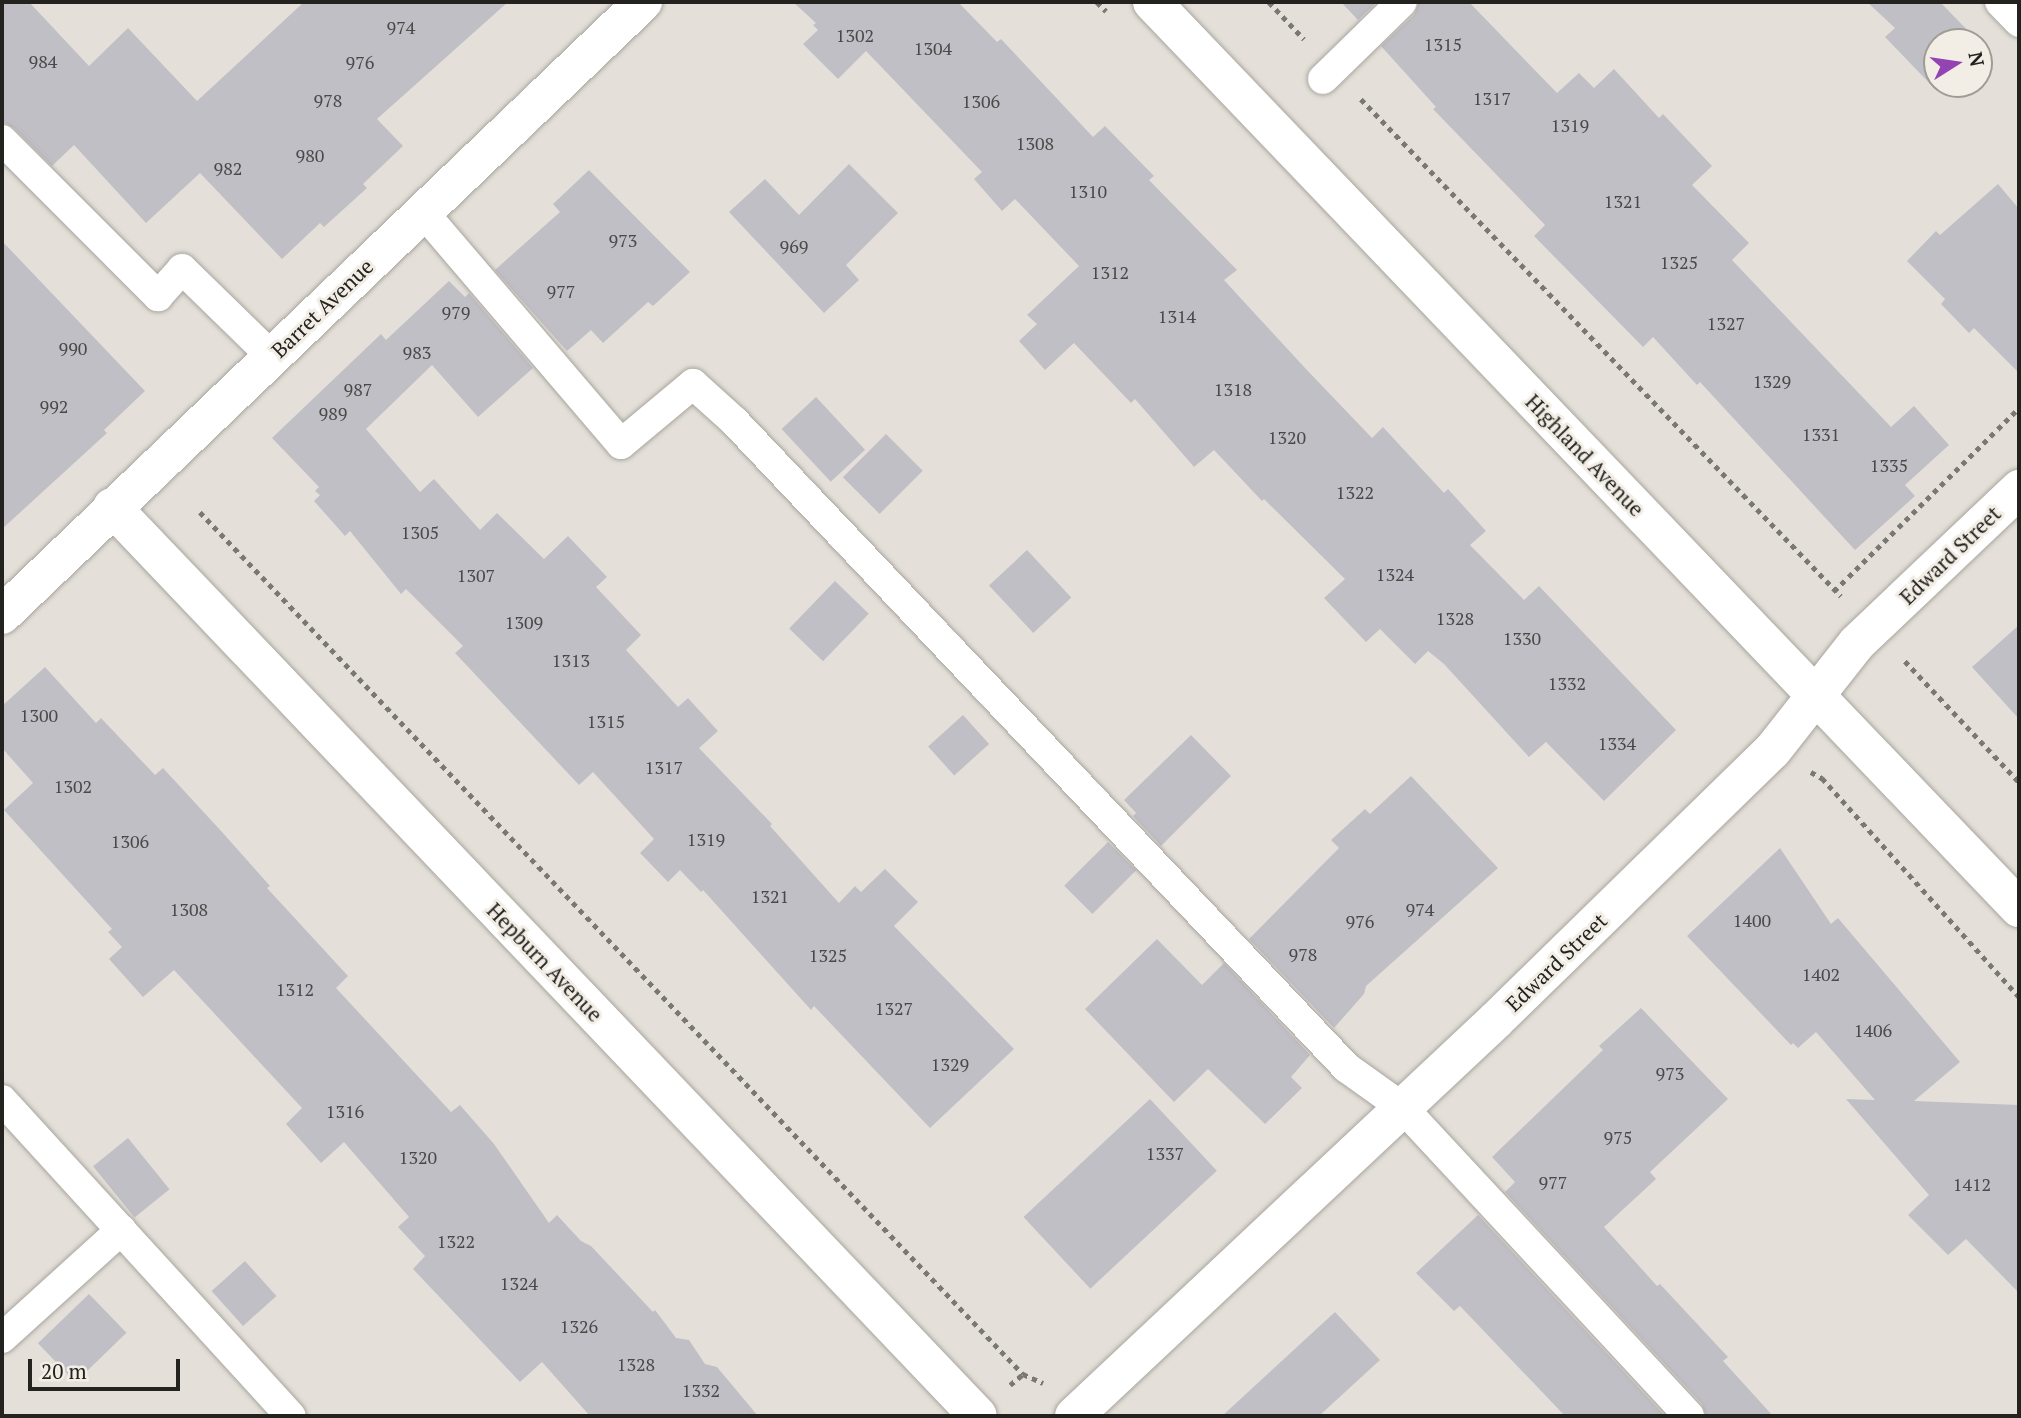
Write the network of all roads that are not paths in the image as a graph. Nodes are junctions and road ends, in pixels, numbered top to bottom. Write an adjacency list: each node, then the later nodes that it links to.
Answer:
1 (643, 2): 8 (street, Barret Avenue)
2 (1152, 2): 13 (street, Highland Avenue)
3 (1402, 2): 6 (lane)
4 (2000, 2): 5 (lane)
5 (2019, 22)
6 (1328, 74)
7 (2, 140): 9 (lane)
8 (423, 212): 9 (street, Barret Avenue); 16 (lane)
9 (271, 356): 11 (street, Barret Avenue)
10 (2019, 489): 13 (street, Edward Street)
11 (111, 508): 12 (street, Barret Avenue); 21 (street, Hepburn Avenue)
12 (2, 615)
13 (1816, 696): 14 (street, Highland Avenue); 16 (street, Edward Street)
14 (2019, 908)
15 (2, 1100): 17 (lane)
16 (1403, 1108): 19 (street, Edward Street); 22 (lane)
17 (121, 1230): 18 (lane); 20 (lane)
18 (2, 1338)
19 (1081, 1409)
20 (291, 1416)
21 (978, 1416)
22 (1689, 1416)

